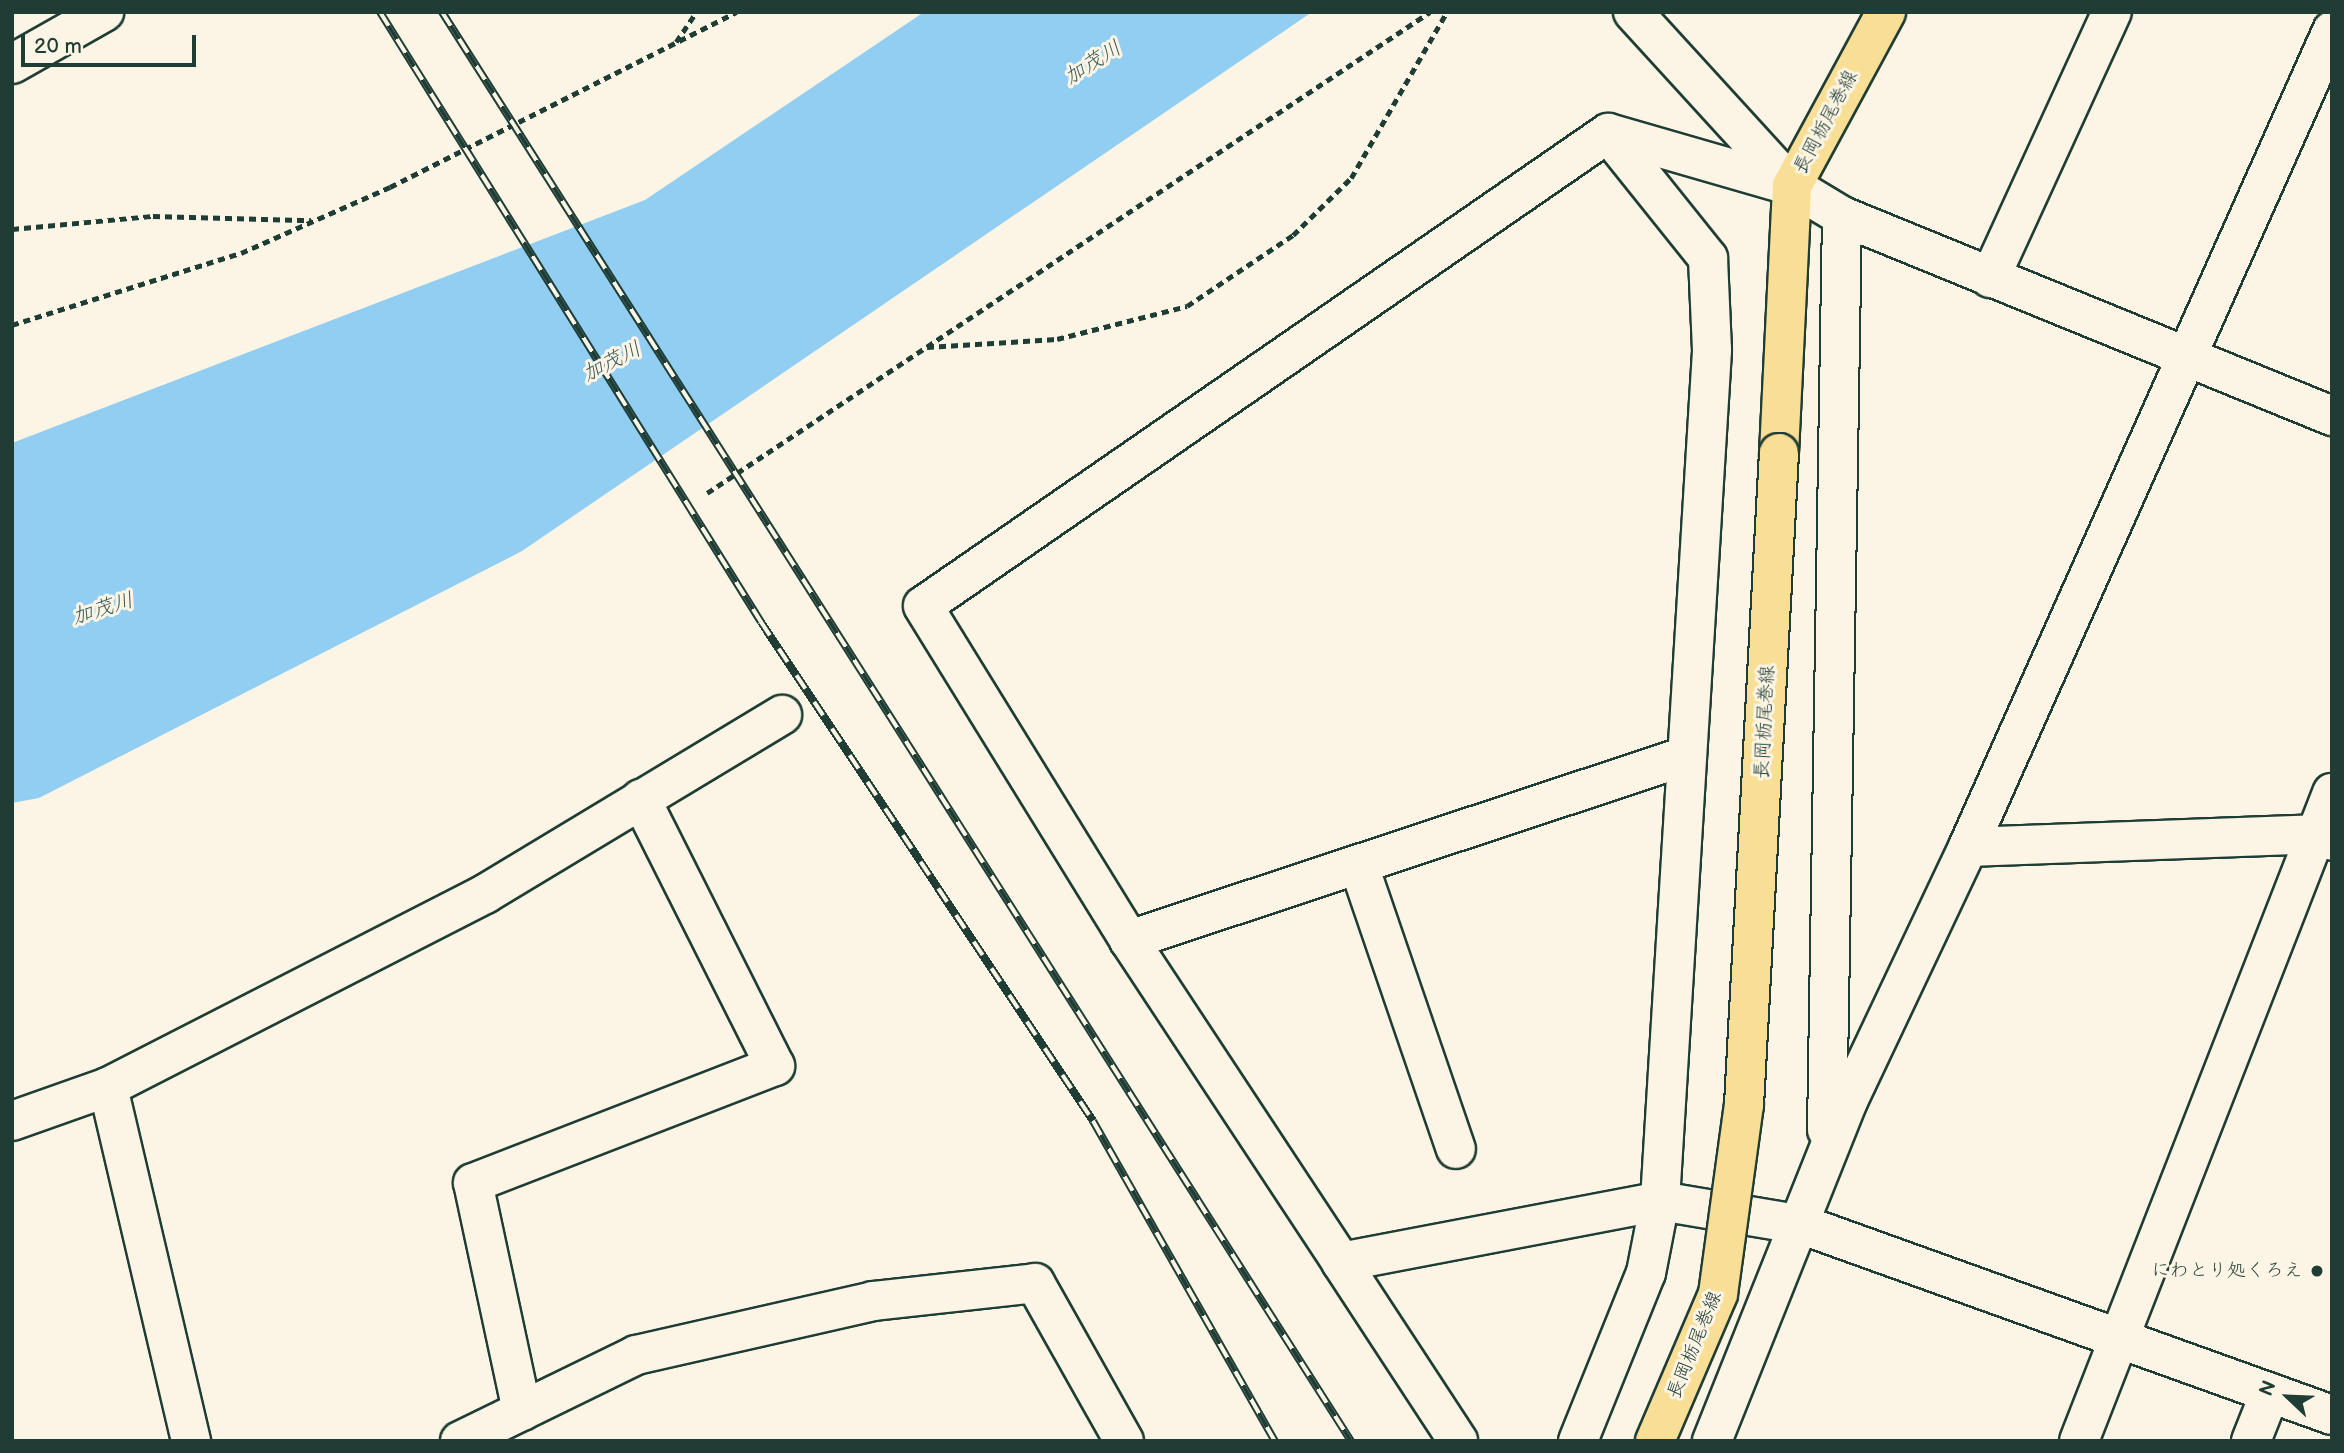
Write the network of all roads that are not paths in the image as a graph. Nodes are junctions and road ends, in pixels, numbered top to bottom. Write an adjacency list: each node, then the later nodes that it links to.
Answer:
1 (104, 12): 6 (street)
2 (1633, 12): 8 (street)
3 (1886, 12): 8 (main road, 長岡栃尾巻線)
4 (2112, 12): 10 (street)
5 (2332, 31): 11 (street)
6 (12, 64)
7 (1608, 133): 8 (street); 14 (street); 20 (street)
8 (1792, 187): 9 (street); 37 (main road, 長岡栃尾巻線, bridge)
9 (1842, 216): 10 (street); 24 (street)
10 (1990, 278): 11 (street)
11 (2186, 357): 12 (street); 18 (street)
12 (2332, 416)
13 (782, 715): 16 (street)
14 (1683, 757): 19 (street); 25 (street)
15 (2332, 793): 17 (street)
16 (641, 799): 21 (street); 30 (street)
17 (2323, 838): 18 (street); 28 (street)
18 (1968, 847): 24 (street)
19 (1360, 866): 20 (street); 23 (street)
20 (1129, 940): 27 (street)
21 (108, 1087): 22 (street); 32 (street)
22 (12, 1121)
23 (1456, 1149)
24 (1827, 1153): 26 (street)
25 (1660, 1201): 26 (street); 27 (street); 36 (street)
26 (1802, 1225): 28 (street); 38 (street)
27 (1341, 1262): 35 (street)
28 (2120, 1339): 29 (street); 39 (street)
29 (2270, 1393): 31 (street); 40 (street)
30 (522, 1411): 33 (street); 34 (street)
31 (2332, 1415)
32 (191, 1441)
33 (460, 1441)
34 (1124, 1441)
35 (1458, 1441)
36 (1578, 1441)
37 (1655, 1441)
38 (1712, 1441)
39 (2079, 1441)
40 (2251, 1441)

